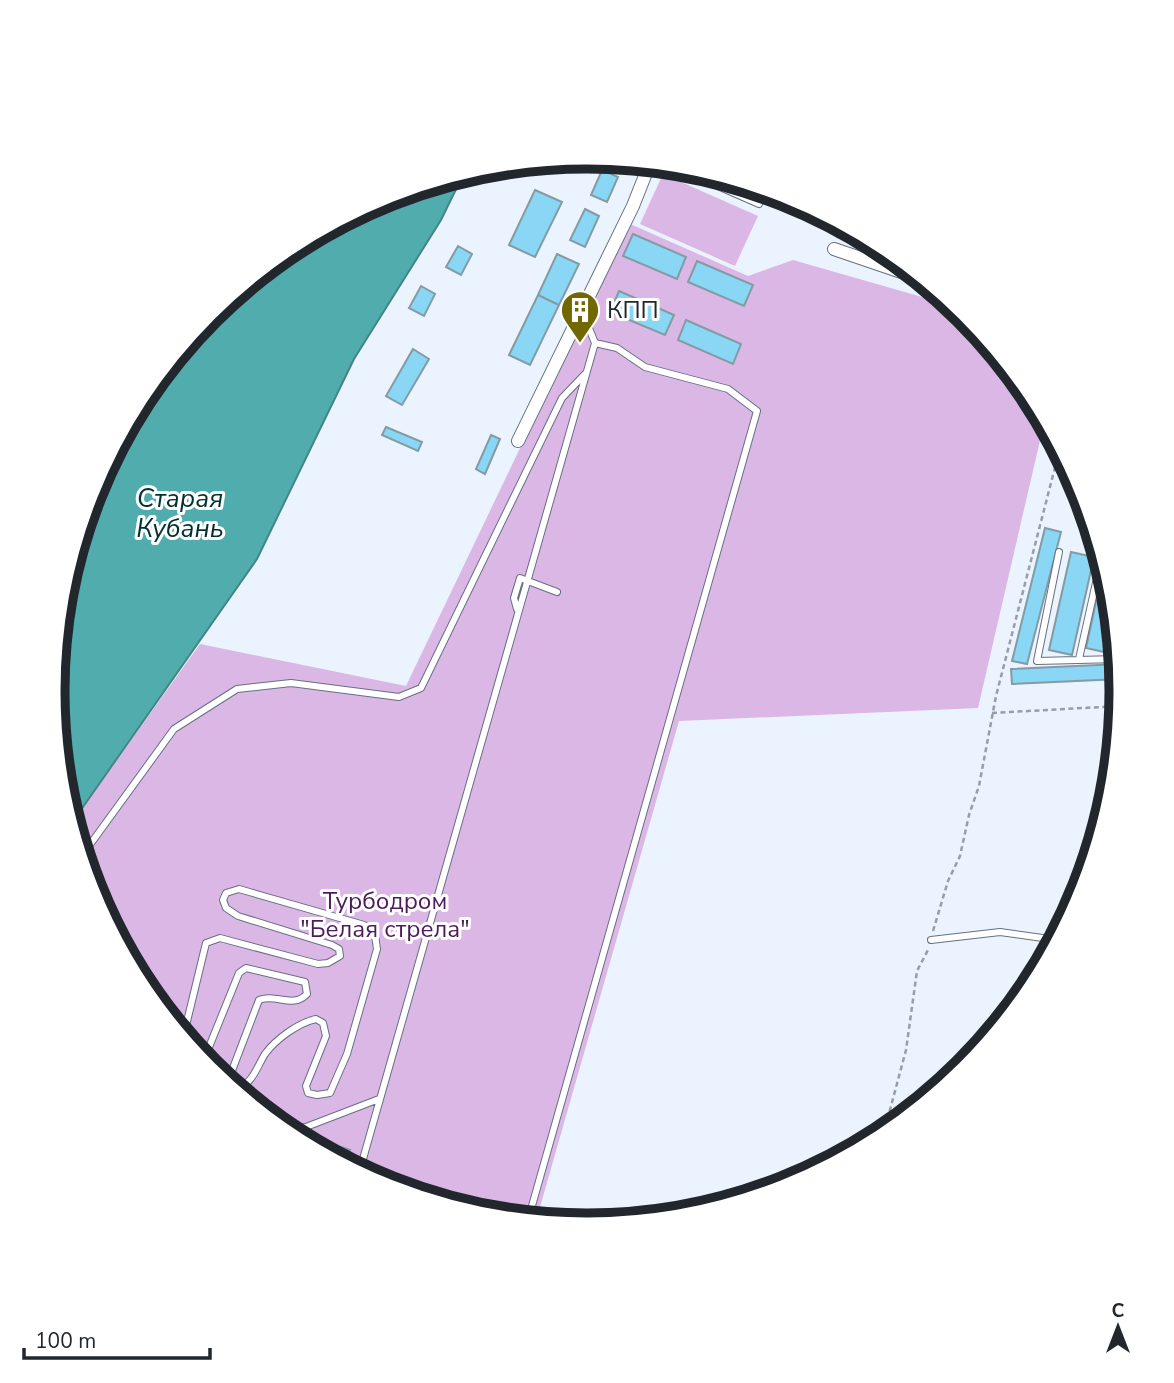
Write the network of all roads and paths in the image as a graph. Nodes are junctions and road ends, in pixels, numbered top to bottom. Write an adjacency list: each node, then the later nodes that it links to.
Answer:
1 (646, 173): 6 (street)
2 (718, 186): 3 (lane)
3 (762, 199)
4 (834, 250): 5 (street)
5 (896, 270)
6 (581, 310): 7 (lane); 9 (street)
7 (595, 343): 8 (lane); 32 (lane)
8 (586, 373): 12 (lane); 19 (lane)
9 (518, 441)
10 (1056, 463): 18 (path)
11 (1059, 552): 15 (lane)
12 (526, 580): 14 (lane); 26 (lane)
13 (1097, 580): 15 (lane)
14 (557, 592)
15 (1079, 659): 16 (lane)
16 (1108, 659)
17 (1109, 707): 18 (path)
18 (992, 713): 21 (path)
19 (89, 847)
20 (1047, 938): 21 (lane)
21 (931, 940): 27 (path)
22 (186, 1026): 25 (lane)
23 (208, 1050): 24 (lane)
24 (231, 1073)
25 (242, 1083)
26 (379, 1099): 29 (lane); 31 (lane)
27 (888, 1118)
28 (299, 1127): 29 (lane)
29 (306, 1127): 30 (lane)
30 (308, 1133)
31 (362, 1163)
32 (531, 1210)

